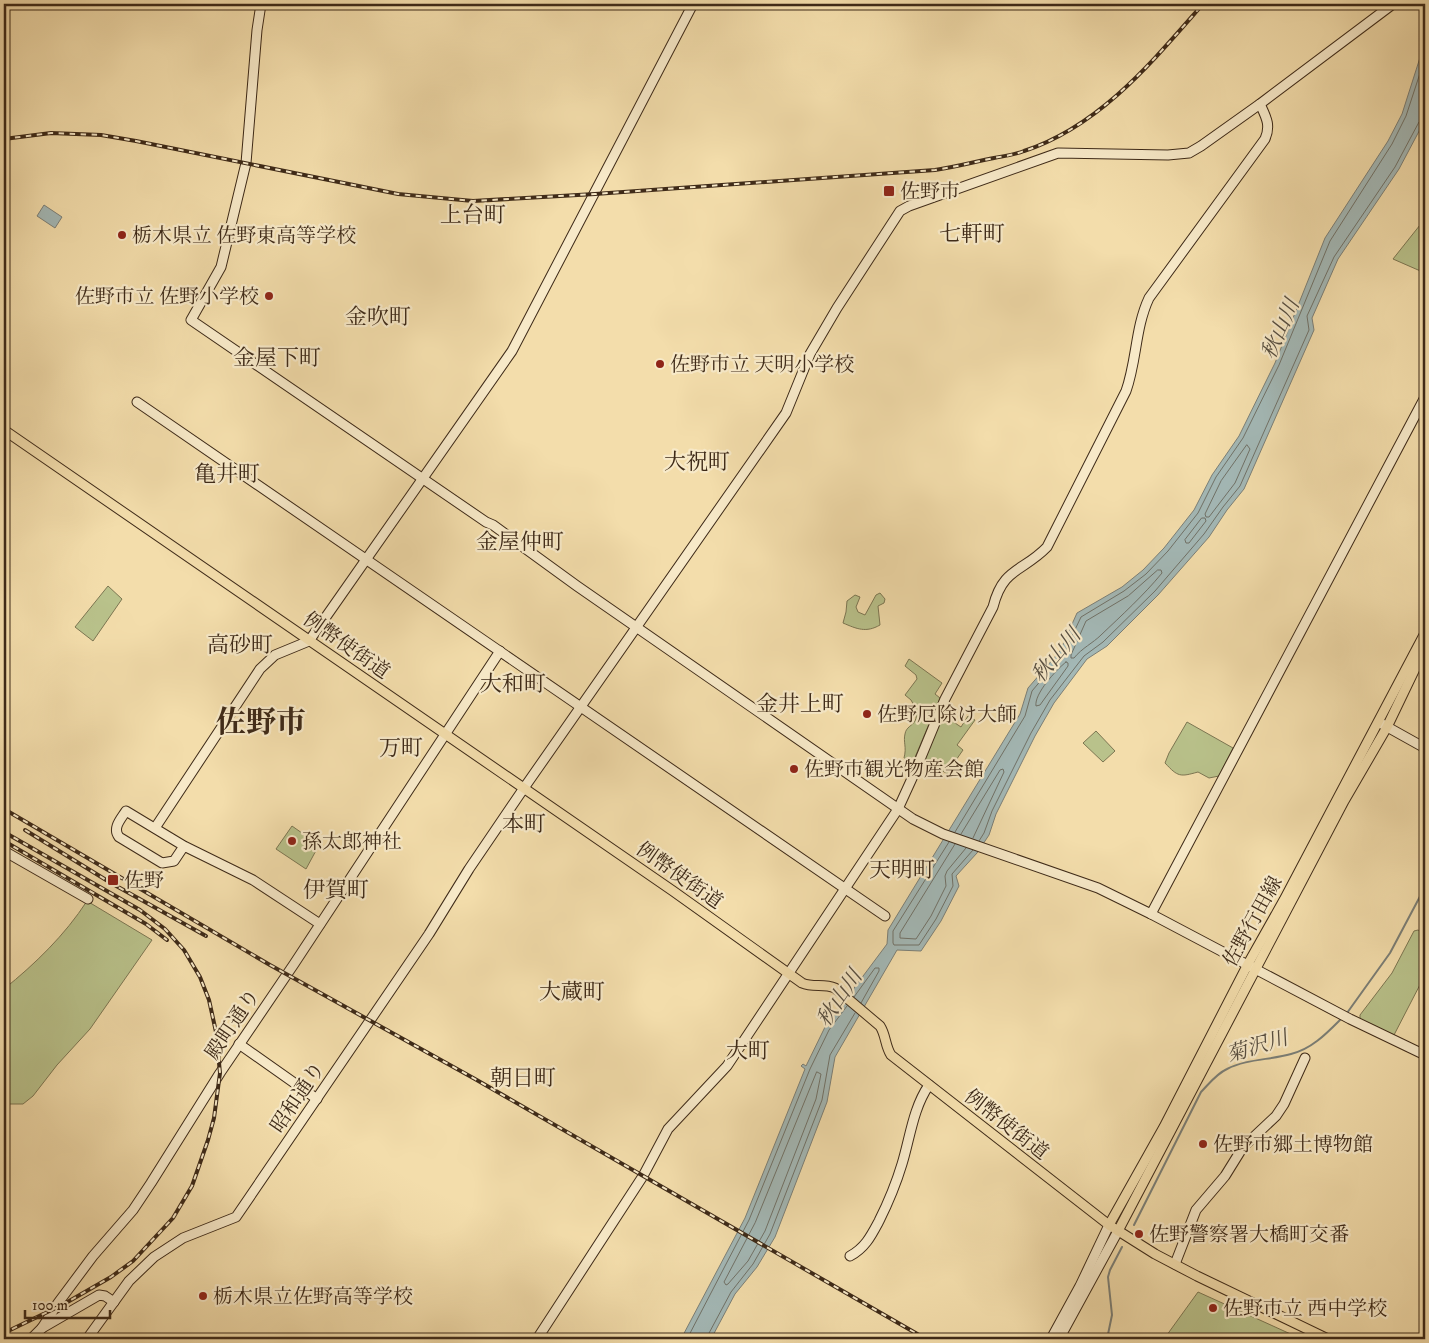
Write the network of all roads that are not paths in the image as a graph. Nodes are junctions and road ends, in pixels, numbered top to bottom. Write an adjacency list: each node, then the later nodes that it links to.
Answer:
1 (261, 4): 8 (street)
2 (693, 4): 8 (street)
3 (1393, 4): 4 (street, 昭和通り)
4 (1260, 104): 10 (street, 昭和通り); 21 (street)
5 (1425, 397): 27 (street)
6 (137, 402): 9 (street)
7 (4, 430): 12 (main road, 例幣使街道)
8 (422, 478): 9 (street); 10 (street)
9 (366, 559): 12 (street); 14 (street)
10 (636, 627): 15 (street, 昭和通り); 21 (street)
11 (1425, 634): 16 (main road, 佐野行田線)
12 (309, 641): 18 (main road, 例幣使街道); 22 (street)
13 (1425, 648): 17 (main road, 佐野行田線)
14 (500, 651): 15 (street); 18 (street, 殿町通り)
15 (580, 707): 20 (street, 昭和通り); 25 (street)
16 (1378, 722): 17 (street); 30 (main road, 佐野行田線)
17 (1387, 727): 19 (street); 31 (main road, 佐野行田線)
18 (445, 734): 20 (main road, 例幣使街道); 29 (street, 殿町通り)
19 (1425, 748)
20 (524, 788): 32 (main road, 例幣使街道); 37 (street, 昭和通り)
21 (898, 809): 25 (street); 27 (street)
22 (155, 828): 23 (street); 23 (street)
23 (184, 846): 29 (street)
24 (4, 851): 26 (street)
25 (845, 890): 28 (street); 32 (street)
26 (88, 899)
27 (1151, 914): 30 (street)
28 (885, 916)
29 (320, 924): 33 (street, 殿町通り)
30 (1248, 964): 31 (street); 38 (main road, 佐野行田線)
31 (1257, 969): 34 (street); 39 (main road, 佐野行田線)
32 (790, 974): 36 (main road, 例幣使街道); 47 (street)
33 (239, 1044): 37 (street); 44 (street, 殿町通り)
34 (1425, 1055)
35 (1305, 1058): 41 (street)
36 (929, 1085): 38 (main road, 例幣使街道); 40 (street)
37 (317, 1098): 42 (street, 昭和通り)
38 (1109, 1225): 39 (main road, 例幣使街道); 43 (street)
39 (1118, 1231): 41 (main road, 例幣使街道); 43 (street)
40 (850, 1256)
41 (1175, 1264): 50 (main road, 例幣使街道)
42 (114, 1302): 44 (street); 46 (street, 昭和通り)
43 (1065, 1321): 48 (street); 49 (street)
44 (42, 1328): 45 (street)
45 (31, 1339)
46 (87, 1339)
47 (537, 1339)
48 (1050, 1339)
49 (1059, 1339)
50 (1328, 1339)

